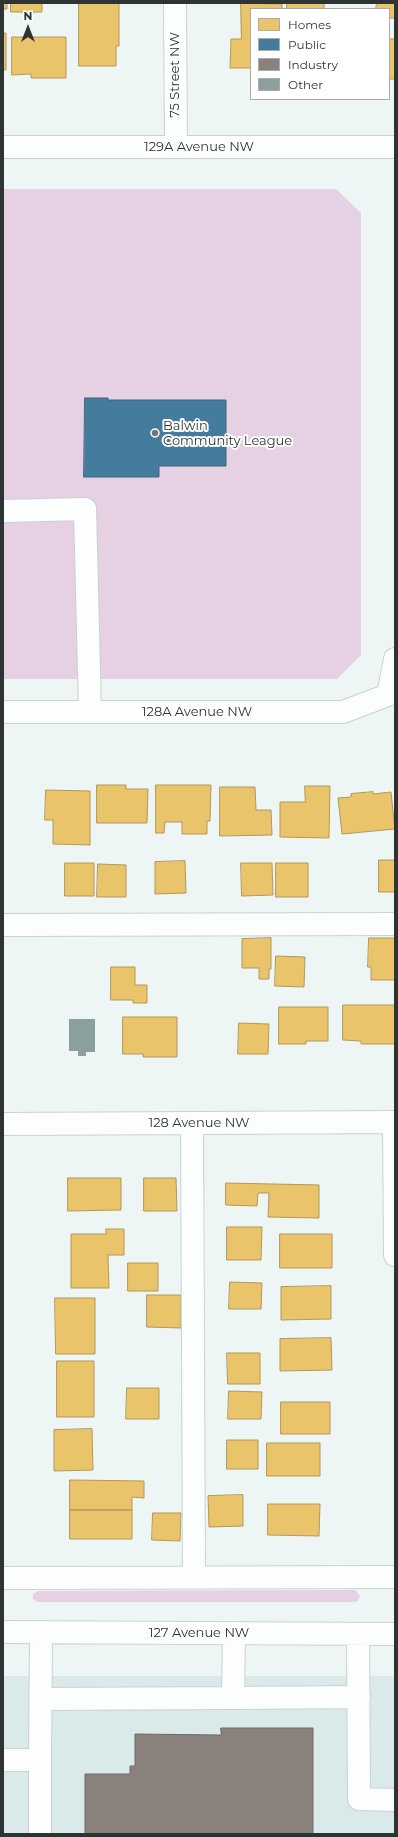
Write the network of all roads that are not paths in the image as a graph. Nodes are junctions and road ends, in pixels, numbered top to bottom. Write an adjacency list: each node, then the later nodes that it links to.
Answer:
1 (175, 3): 3 (street, 75 Street NW)
2 (3, 147): 3 (street, 129A Avenue NW)
3 (176, 147): 4 (street, 129A Avenue NW)
4 (395, 147)
5 (3, 511): 8 (street)
6 (395, 659): 8 (street, 128A Avenue NW)
7 (3, 712): 8 (street, 128A Avenue NW)
8 (90, 712)
9 (395, 924): 10 (street)
10 (3, 925)
11 (394, 1122): 12 (street, 128 Avenue NW); 14 (street)
12 (192, 1123): 13 (street, 128 Avenue NW); 17 (street)
13 (3, 1124)
14 (395, 1255)
15 (395, 1577): 17 (street)
16 (3, 1578): 17 (street)
17 (194, 1578)
18 (3, 1632): 19 (street, 127 Avenue NW)
19 (42, 1632): 20 (street, 127 Avenue NW); 25 (street)
20 (234, 1633): 21 (street, 127 Avenue NW); 23 (street)
21 (358, 1634): 22 (street, 127 Avenue NW); 24 (street)
22 (395, 1634)
23 (233, 1698): 24 (street); 25 (street)
24 (359, 1698): 28 (street)
25 (41, 1699): 27 (street)
26 (3, 1760): 27 (street)
27 (40, 1760): 29 (street)
28 (395, 1800)
29 (40, 1834)

